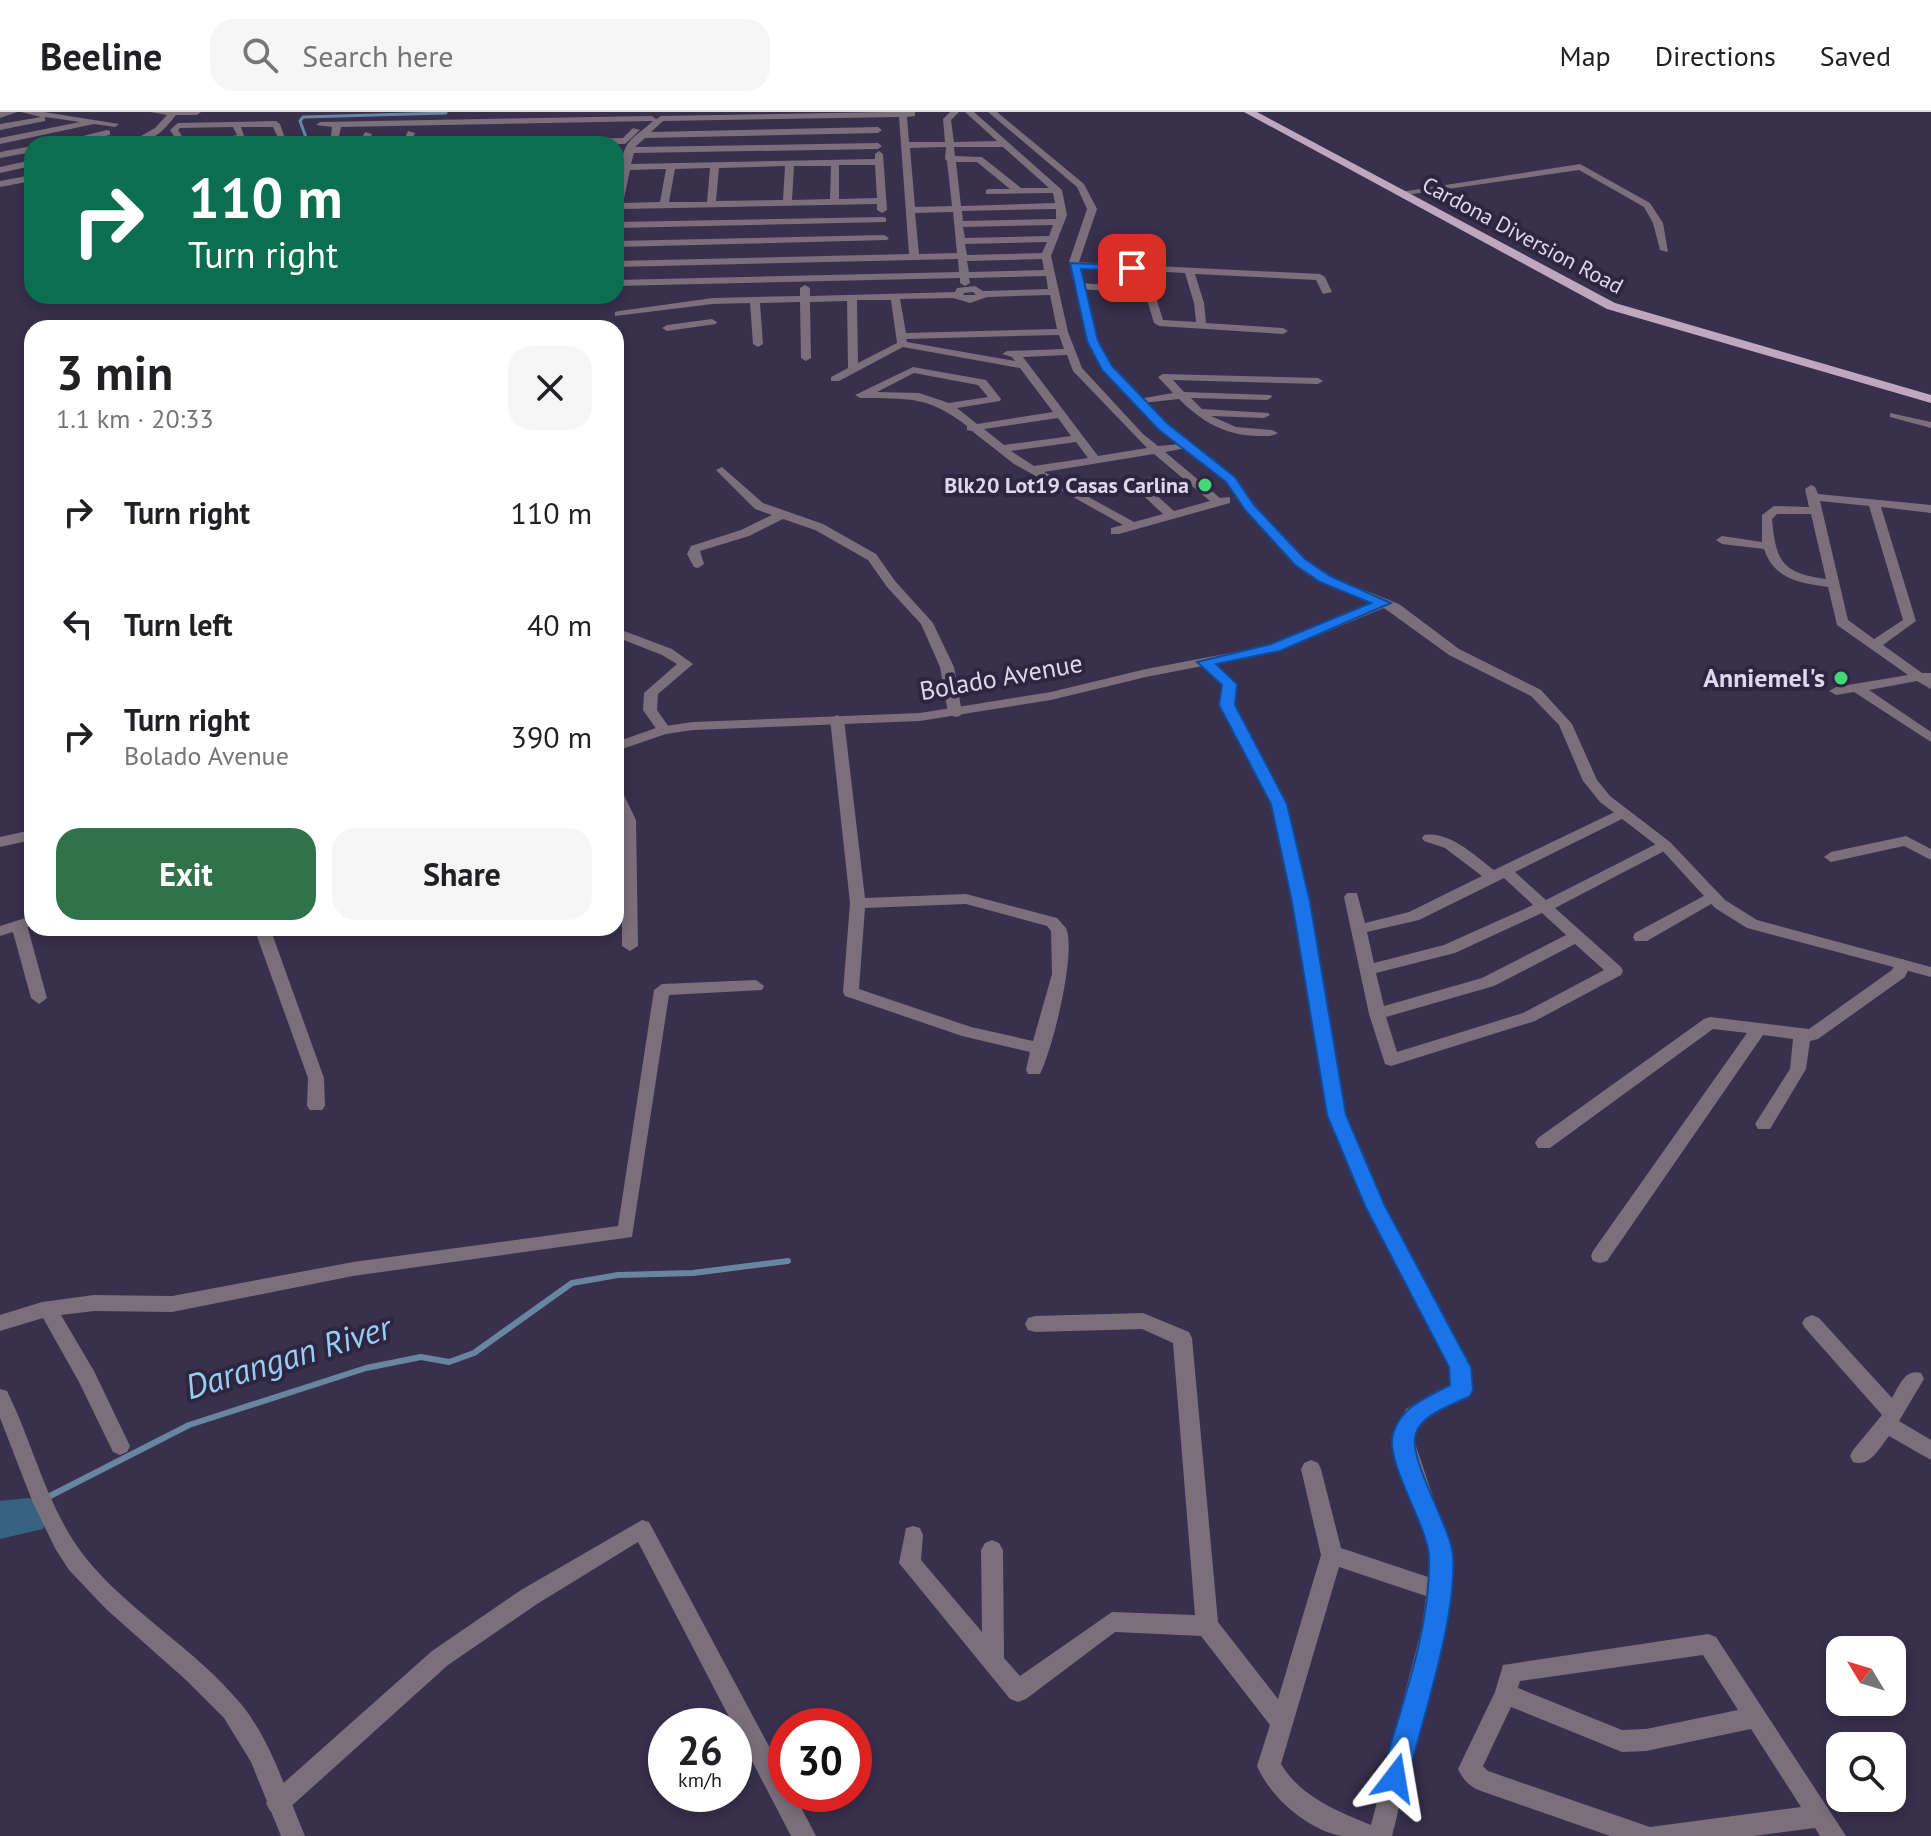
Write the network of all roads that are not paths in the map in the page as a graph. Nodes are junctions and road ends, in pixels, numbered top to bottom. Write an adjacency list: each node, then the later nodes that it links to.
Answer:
1 (13, 112): 13 (street)
2 (25, 112): 16 (street)
3 (156, 112): 9 (street); 19 (street)
4 (197, 112): 9 (street)
5 (938, 112): 15 (street)
6 (969, 112): 50 (street)
7 (992, 112): 101 (street)
8 (1249, 112): 74 (main road, Cardona Diversion Road)
9 (173, 113): 21 (street)
10 (753, 114): 11 (street); 30 (street); 33 (street)
11 (877, 114): 12 (street); 28 (street)
12 (908, 114): 51 (street)
13 (0, 115)
14 (588, 116): 17 (street); 20 (street); 47 (street)
15 (951, 116): 52 (street)
16 (52, 117): 18 (street); 26 (street)
17 (652, 119)
18 (91, 122): 31 (street); 48 (street)
19 (149, 123): 21 (street); 36 (street)
20 (457, 123): 25 (street); 44 (street)
21 (164, 124): 37 (street)
22 (211, 125): 23 (street); 38 (street); 39 (street)
23 (236, 125): 40 (street); 41 (street)
24 (320, 125): 25 (street)
25 (337, 125): 42 (street)
26 (0, 127)
27 (538, 130): 46 (street)
28 (878, 130): 33 (street); 53 (street)
29 (495, 131): 45 (street)
30 (640, 132): 33 (street); 49 (street); 56 (street)
31 (107, 133): 34 (street); 35 (street)
32 (411, 133): 43 (street)
33 (752, 133): 54 (street)
34 (93, 136)
35 (108, 136)
36 (144, 136)
37 (151, 136)
38 (178, 136)
39 (219, 136)
40 (242, 136)
41 (281, 136)
42 (335, 136)
43 (410, 136)
44 (451, 136)
45 (493, 136)
46 (536, 136)
47 (584, 136)
48 (0, 141)
49 (624, 141)
50 (1003, 144): 52 (street); 72 (street)
51 (906, 145): 52 (street); 84 (street)
52 (947, 145): 58 (street)
53 (878, 146): 54 (street); 60 (street)
54 (751, 148): 56 (street); 62 (street)
55 (24, 150): 57 (street)
56 (629, 150): 66 (street)
57 (0, 155)
58 (949, 159): 69 (street); 83 (street)
59 (835, 162): 60 (street); 61 (street); 76 (street)
60 (879, 162): 75 (street)
61 (790, 163): 62 (street); 78 (street)
62 (750, 164): 64 (street)
63 (24, 165): 67 (street)
64 (715, 165): 65 (street); 79 (street)
65 (671, 166): 66 (street); 80 (street)
66 (625, 167): 68 (street)
67 (0, 170)
68 (624, 172)
69 (997, 173): 73 (street); 73 (street)
70 (24, 180): 71 (street)
71 (0, 184)
72 (1057, 190): 73 (street); 81 (street)
73 (1019, 191)
74 (1399, 193): 95 (street); 141 (main road, Cardona Diversion Road)
75 (882, 201): 76 (street); 85 (street)
76 (834, 202): 78 (street)
77 (753, 203): 78 (street); 79 (street); 87 (street)
78 (787, 203)
79 (711, 204): 80 (street)
80 (664, 205): 82 (street)
81 (1061, 206): 83 (street); 86 (street)
82 (624, 208)
83 (955, 209): 84 (street); 88 (street)
84 (910, 210): 97 (street)
85 (883, 220): 87 (street); 90 (street)
86 (1060, 222): 88 (street); 91 (street)
87 (749, 223): 89 (street); 92 (street)
88 (957, 224): 93 (street)
89 (624, 225)
90 (884, 238): 92 (street); 99 (street)
91 (1052, 239): 93 (street); 96 (street)
92 (747, 241): 94 (street); 102 (street)
93 (960, 241): 98 (street)
94 (624, 244)
95 (1665, 250)
96 (1046, 256): 98 (street); 104 (street)
97 (914, 257): 98 (street); 99 (street)
98 (962, 257): 105 (street)
99 (887, 261): 102 (street)
100 (624, 264): 102 (street)
101 (1074, 265): 103 (street); 109 (street)
102 (745, 266)
103 (1189, 271): 113 (street); 121 (street)
104 (1048, 273): 105 (street); 112 (street)
105 (964, 275): 106 (street); 111 (street)
106 (805, 279): 107 (street); 116 (street)
107 (665, 282): 108 (street); 110 (street)
108 (624, 283)
109 (1079, 286): 121 (street); 142 (street)
110 (624, 292)
111 (961, 292): 112 (street); 114 (street)
112 (1054, 292): 124 (street)
113 (1327, 292)
114 (895, 296): 115 (street); 127 (street)
115 (852, 297): 116 (street); 134 (street)
116 (805, 298): 117 (street); 132 (street)
117 (755, 300): 118 (street); 128 (street)
118 (713, 301): 119 (street); 120 (street)
119 (619, 314)
120 (712, 322): 122 (street); 126 (street)
121 (1201, 326): 123 (street)
122 (667, 328)
123 (1283, 331)
124 (1063, 332): 125 (street); 129 (street)
125 (960, 335): 127 (street); 131 (street)
126 (711, 336)
127 (901, 340): 131 (street); 134 (street)
128 (758, 344)
129 (1071, 352): 130 (street); 154 (street)
130 (1015, 354): 131 (street); 133 (street)
131 (963, 356): 133 (street)
132 (806, 358)
133 (1021, 365): 145 (street)
134 (853, 367): 135 (street)
135 (835, 379)
136 (1318, 381): 138 (street)
137 (877, 387): 139 (street); 139 (street); 143 (street)
138 (1182, 395): 140 (street); 142 (street); 144 (street)
139 (919, 396): 143 (street)
140 (1267, 397)
141 (1931, 399)
142 (1137, 402): 152 (street)
143 (948, 406): 149 (street)
144 (1197, 412): 146 (street); 150 (street)
145 (1060, 414): 149 (street); 151 (street)
146 (1264, 415)
147 (1894, 415): 148 (street)
148 (1931, 425)
149 (971, 428): 153 (street)
150 (1272, 433)
151 (1078, 438): 153 (street); 155 (street)
152 (1188, 445): 154 (street); 172 (street)
153 (999, 449): 157 (street)
154 (1156, 451): 155 (street); 165 (street)
155 (1096, 461): 157 (street)
156 (722, 470): 164 (street)
157 (1033, 470): 160 (street)
158 (1150, 479): 159 (street)
159 (1135, 482): 160 (street); 165 (street)
160 (1072, 492): 166 (street)
161 (1813, 499): 162 (street); 169 (street); 171 (street)
162 (1874, 503): 163 (street); 174 (street)
163 (1931, 509)
164 (781, 515): 170 (street); 179 (street)
165 (1171, 515): 166 (street)
166 (1133, 526): 167 (street)
167 (1115, 531)
168 (1722, 540): 169 (street)
169 (1768, 546): 171 (street)
170 (698, 564)
171 (1833, 584): 174 (street)
172 (1384, 603): 175 (street, Bolado Avenue); 185 (street)
173 (624, 635): 181 (street)
174 (1875, 644): 176 (street)
175 (1204, 662): 179 (street, Bolado Avenue); 233 (street)
176 (1928, 679): 177 (street)
177 (1859, 689): 178 (street); 182 (street)
178 (1836, 691)
179 (955, 713): 180 (street, Bolado Avenue)
180 (837, 719): 181 (street, Bolado Avenue); 195 (street)
181 (664, 730): 183 (street, Bolado Avenue)
182 (1931, 738)
183 (624, 744)
184 (624, 810): 204 (street)
185 (1623, 813): 189 (street); 192 (street)
186 (24, 837): 188 (street)
187 (1429, 838): 192 (street)
188 (0, 842)
189 (1665, 845): 193 (street); 196 (street)
190 (1931, 855): 191 (street)
191 (1831, 857)
192 (1499, 874): 196 (street); 198 (street)
193 (1713, 896): 203 (street); 205 (street)
194 (1352, 897): 198 (street)
195 (858, 903): 213 (street); 213 (street)
196 (1541, 905): 202 (street); 206 (street)
197 (24, 923): 199 (street)
198 (1360, 929): 206 (street)
199 (0, 931)
200 (27, 936): 209 (street)
201 (265, 936): 215 (street)
202 (1577, 936): 210 (street); 210 (street)
203 (1641, 937)
204 (630, 946)
205 (1903, 964): 207 (street); 212 (street)
206 (1369, 970): 210 (street)
207 (1931, 972)
208 (756, 986): 219 (street)
209 (39, 998)
210 (1377, 1014)
211 (1757, 1031): 212 (street); 217 (street); 218 (street)
212 (1802, 1035): 216 (street)
213 (1041, 1049): 214 (street)
214 (1034, 1070)
215 (316, 1106)
216 (1764, 1124)
217 (1544, 1143)
218 (1600, 1256)
219 (48, 1310): 220 (street); 226 (street)
220 (0, 1323)
221 (1812, 1323): 225 (street)
222 (1035, 1324): 234 (street)
223 (1914, 1379): 225 (street)
224 (0, 1397): 239 (street)
225 (1890, 1418): 227 (street); 228 (street)
226 (120, 1446)
227 (1931, 1451)
228 (1860, 1456)
229 (1311, 1469): 232 (street)
230 (913, 1535): 235 (street)
231 (992, 1550): 235 (street)
232 (1332, 1555): 233 (street); 238 (street)
233 (1437, 1590): 244 (street)
234 (1207, 1626): 235 (street); 238 (street)
235 (993, 1661)
236 (1506, 1694): 237 (street); 237 (street); 245 (street)
237 (1755, 1717): 240 (street)
238 (1282, 1722): 243 (street)
239 (278, 1803): 241 (street); 242 (street)
240 (1828, 1826): 246 (street)
241 (293, 1836)
242 (804, 1836)
243 (1369, 1836)
244 (1380, 1836)
245 (1644, 1836)
246 (1657, 1836)

